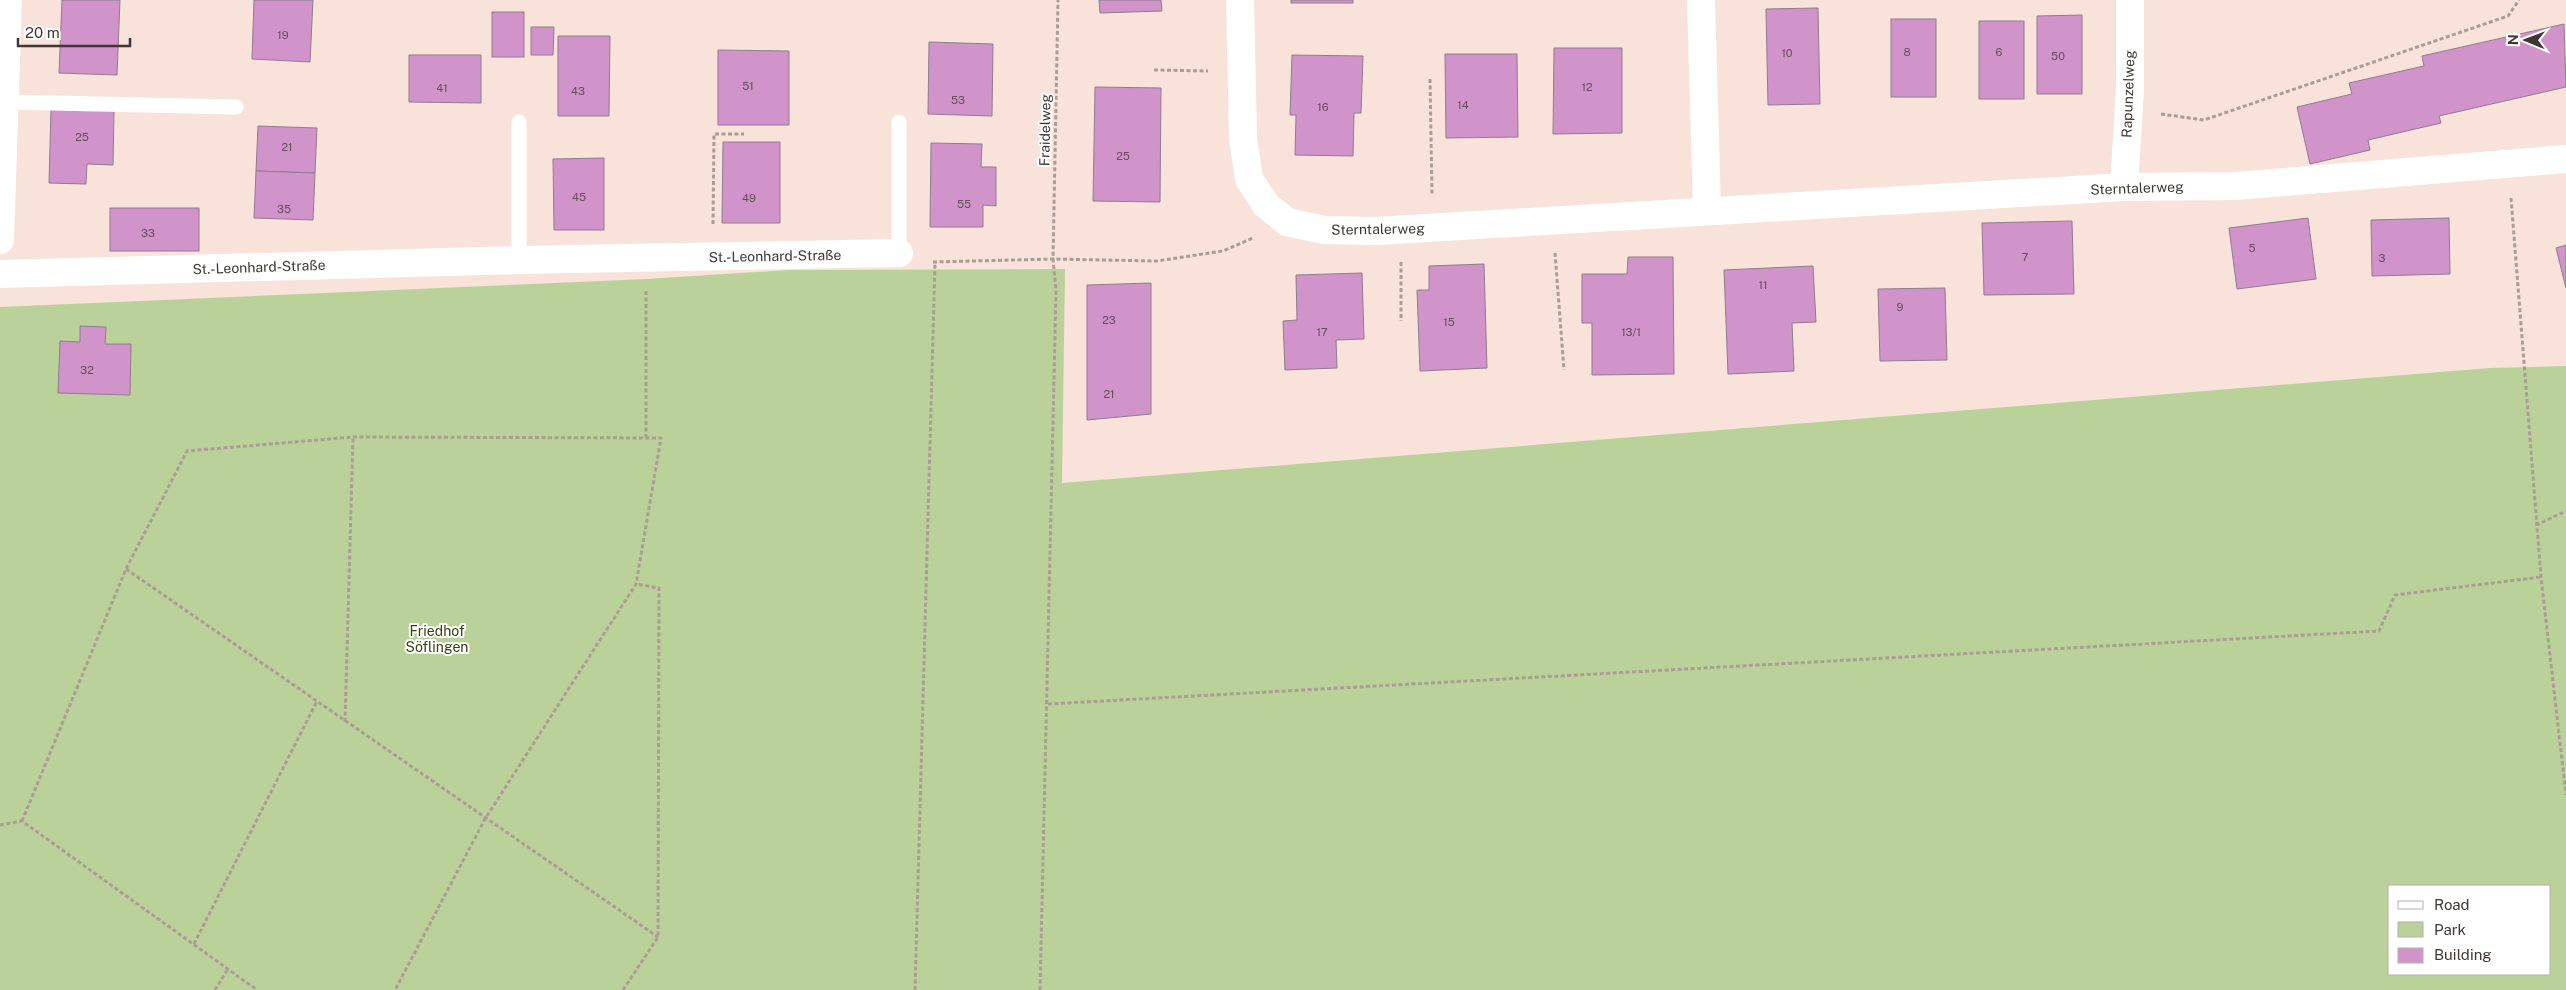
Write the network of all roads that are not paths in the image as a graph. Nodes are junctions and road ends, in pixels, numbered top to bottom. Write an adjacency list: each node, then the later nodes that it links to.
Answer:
1 (8, 0): 5 (street)
2 (1240, 0): 11 (street, Sterntalerweg)
3 (1700, 0): 11 (street)
4 (2130, 0): 10 (street, Rapunzelweg)
5 (4, 102): 6 (lane); 12 (street)
6 (236, 106)
7 (519, 122): 14 (lane)
8 (899, 122): 13 (lane)
9 (2566, 159): 10 (street, Sterntalerweg)
10 (2124, 187): 11 (street, Sterntalerweg)
11 (1707, 210)
12 (0, 240)
13 (899, 254): 14 (street, St.-Leonhard-Straße)
14 (519, 260): 15 (street, St.-Leonhard-Straße)
15 (0, 274)

